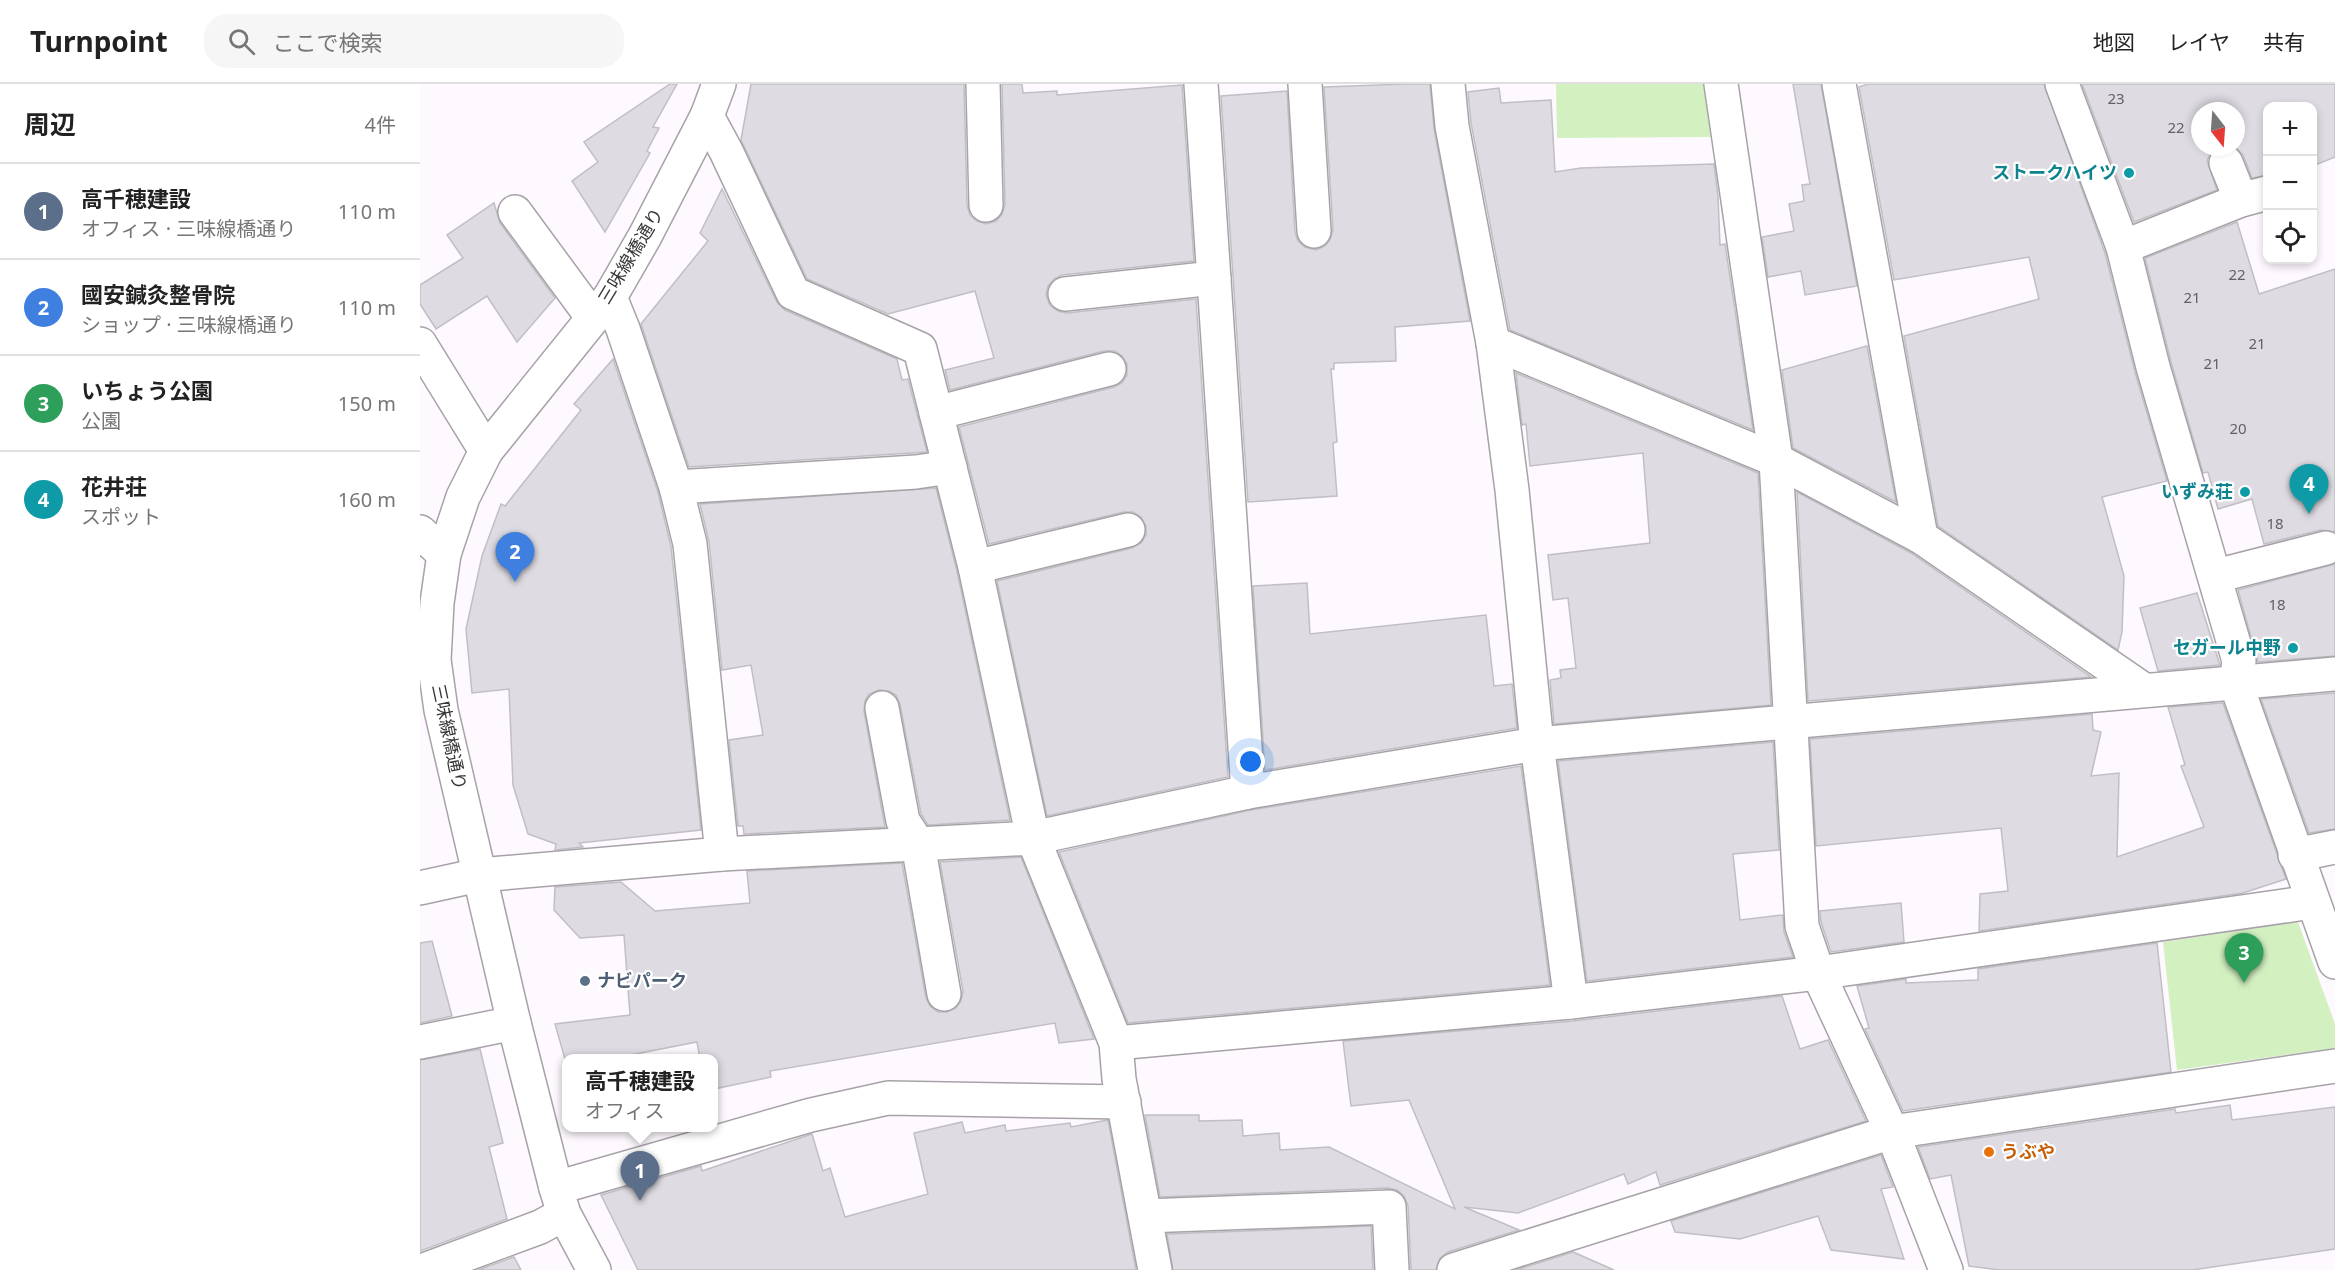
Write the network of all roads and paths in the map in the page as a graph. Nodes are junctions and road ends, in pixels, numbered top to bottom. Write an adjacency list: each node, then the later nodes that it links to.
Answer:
1 (718, 84): 9 (street, 三味線橋通り)
2 (982, 84): 12 (street)
3 (1201, 84): 16 (street)
4 (1305, 84): 14 (street)
5 (1448, 84): 19 (street)
6 (1721, 84): 24 (street)
7 (1839, 84): 29 (street)
8 (2062, 84): 15 (street)
9 (707, 116): 18 (street, 三味線橋通り); 22 (street)
10 (2226, 163): 11 (street)
11 (2254, 197): 15 (street)
12 (986, 205)
13 (515, 212): 18 (street)
14 (1314, 231)
15 (2123, 247): 33 (street)
16 (1214, 278): 17 (street); 40 (street)
17 (1065, 294)
18 (601, 308): 23 (street, 三味線橋通り); 26 (street)
19 (1493, 343): 24 (street); 39 (street)
20 (420, 344): 23 (street)
21 (1109, 369): 22 (street)
22 (936, 413): 25 (street)
23 (486, 451): 31 (street, 三味線橋通り)
24 (1776, 460): 29 (street); 38 (street)
25 (950, 467): 26 (street); 32 (street)
26 (676, 487): 44 (street)
27 (1128, 530): 32 (street)
28 (420, 532): 31 (street)
29 (1921, 537): 36 (street)
30 (2326, 548): 33 (street)
31 (444, 554): 46 (street, 三味線橋通り)
32 (975, 567): 41 (street)
33 (2216, 576): 35 (street)
34 (2335, 674): 35 (street)
35 (2236, 684): 36 (street); 45 (street)
36 (2144, 690): 38 (street)
37 (882, 708): 42 (street)
38 (1792, 723): 39 (street); 50 (street)
39 (1537, 744): 40 (street); 52 (street)
40 (1248, 792): 41 (street)
41 (1033, 838): 42 (street); 55 (street)
42 (918, 844): 44 (street); 51 (street)
43 (2335, 847): 45 (street)
44 (722, 854): 46 (street)
45 (2295, 855): 48 (street)
46 (479, 875): 47 (street); 53 (street, 三味線橋通り)
47 (420, 888)
48 (2312, 902): 49 (street); 50 (street)
49 (2335, 962)
50 (1818, 973): 52 (street); 58 (street)
51 (944, 994)
52 (1570, 1002): 55 (street)
53 (514, 1023): 54 (street); 59 (street, 三味線橋通り)
54 (420, 1042)
55 (1116, 1043): 57 (street)
56 (2335, 1066): 58 (street)
57 (1124, 1102): 59 (street); 60 (street)
58 (1892, 1131): 65 (street); 66 (street)
59 (560, 1201): 61 (street); 62 (street, 三味線橋通り)
60 (1144, 1216): 63 (street); 64 (street)
61 (424, 1270)
62 (594, 1270)
63 (1155, 1270)
64 (1392, 1270)
65 (1454, 1270)
66 (1946, 1270)

